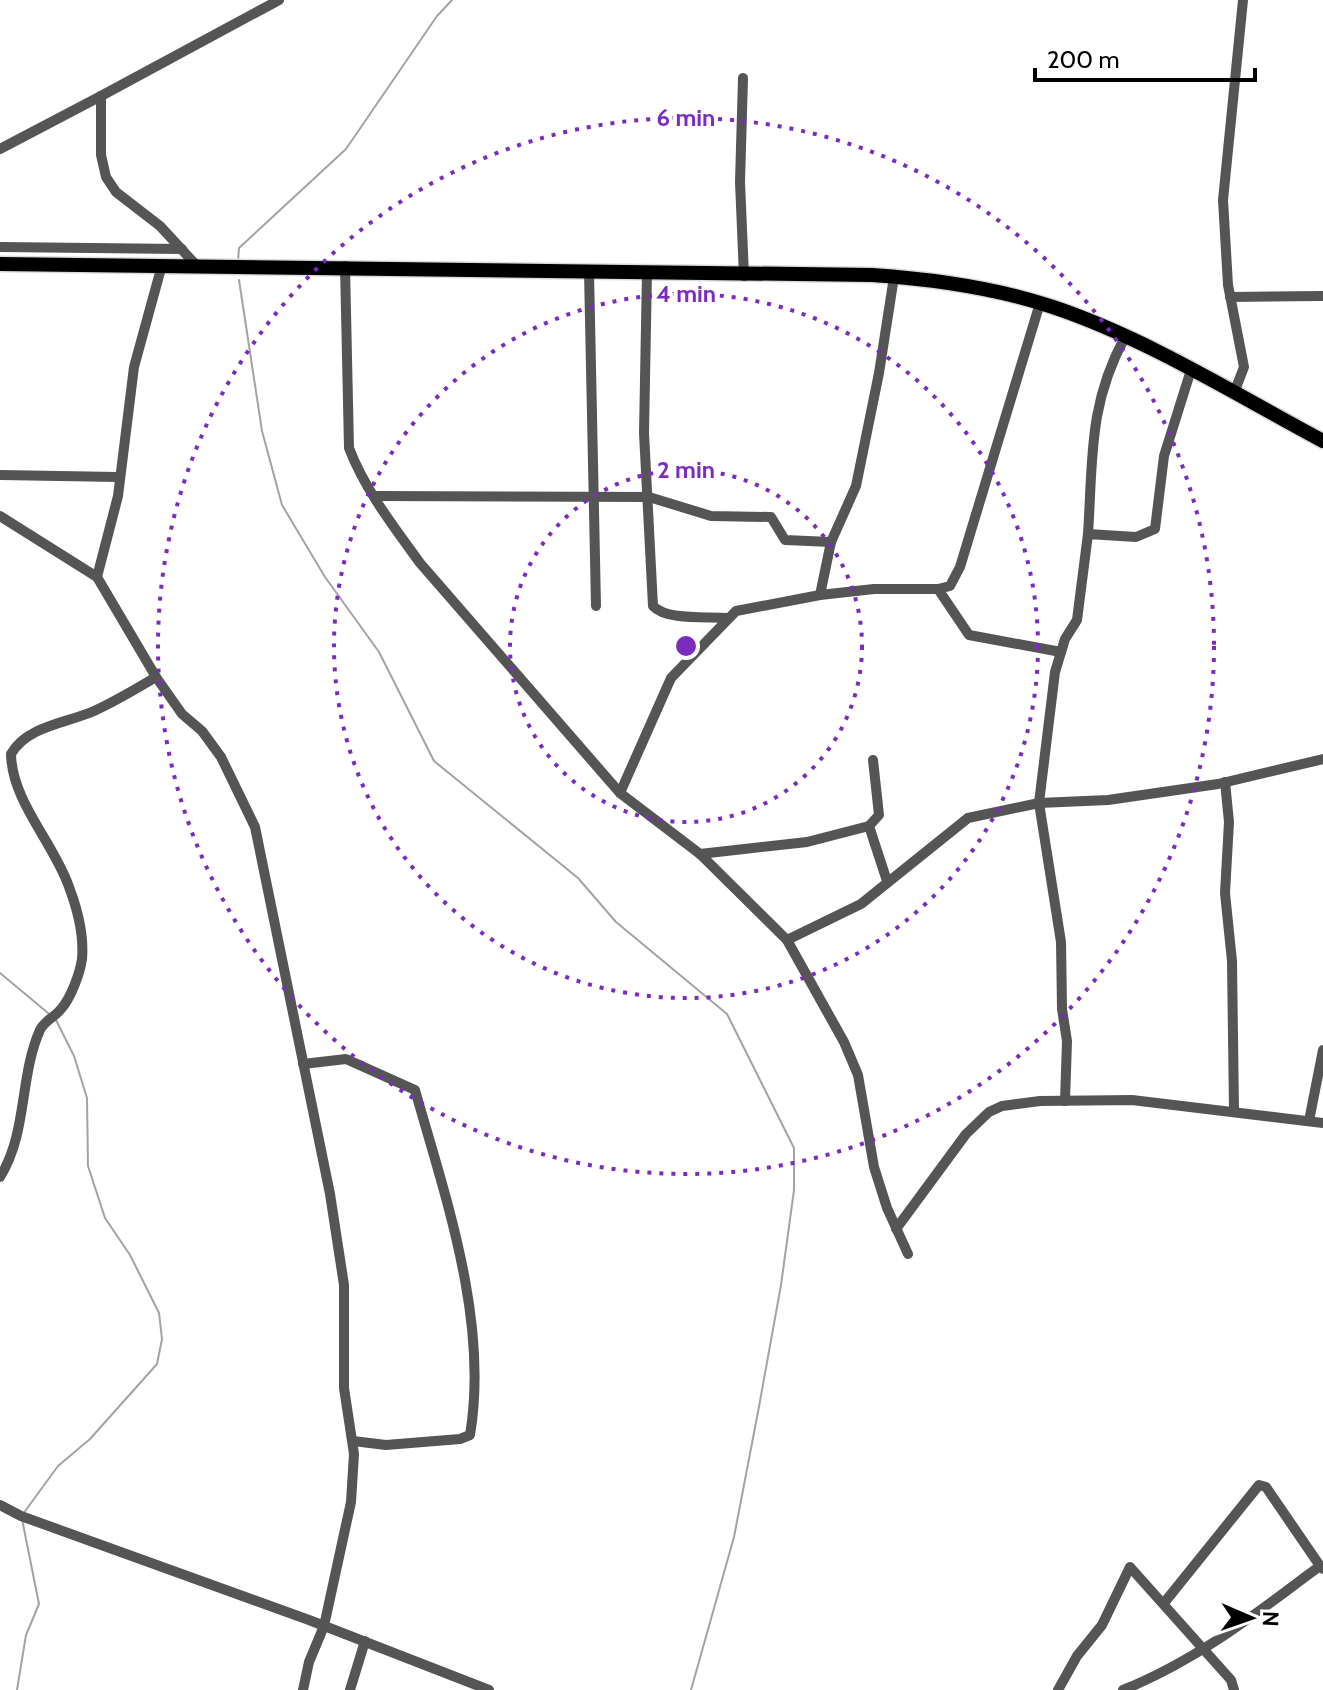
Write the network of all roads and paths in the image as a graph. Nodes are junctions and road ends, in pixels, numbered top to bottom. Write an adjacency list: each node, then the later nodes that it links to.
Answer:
1 (279, 0): 4 (street)
2 (1243, 0): 17 (street)
3 (743, 78): 14 (street)
4 (101, 96): 5 (street); 7 (street)
5 (0, 149)
6 (0, 247): 7 (street)
7 (182, 249): 10 (street)
8 (0, 264): 9 (highway)
9 (162, 265): 10 (highway); 24 (street)
10 (197, 266): 11 (highway)
11 (345, 266): 12 (highway); 25 (street)
12 (589, 272): 13 (highway); 26 (street)
13 (647, 272): 14 (highway); 27 (street)
14 (744, 276): 15 (highway)
15 (894, 277): 18 (highway); 30 (street)
16 (1323, 296): 17 (street)
17 (1230, 297): 21 (street)
18 (1040, 303): 19 (highway); 32 (street)
19 (1125, 337): 20 (highway); 29 (street)
20 (1191, 370): 21 (highway); 29 (street)
21 (1234, 393): 22 (highway)
22 (1323, 441)
23 (0, 475): 24 (street)
24 (118, 477): 31 (street)
25 (374, 496): 26 (street); 41 (street)
26 (591, 497): 27 (street); 34 (street)
27 (649, 497): 30 (street); 35 (street)
28 (0, 516): 31 (street)
29 (1088, 534): 36 (street)
30 (831, 542): 33 (street)
31 (97, 577): 37 (street)
32 (938, 589): 33 (street); 36 (street)
33 (820, 595): 35 (street)
34 (596, 606)
35 (728, 618): 41 (street)
36 (1061, 652): 42 (street)
37 (156, 677): 48 (street); 53 (street)
38 (1323, 759): 40 (street)
39 (873, 760): 43 (street)
40 (1225, 782): 42 (street); 50 (street)
41 (620, 793): 44 (street)
42 (1039, 803): 45 (street); 49 (street)
43 (869, 826): 44 (street); 45 (street)
44 (700, 854): 46 (street)
45 (887, 881): 46 (street)
46 (787, 940): 54 (street)
47 (1323, 1050): 51 (street)
48 (303, 1064): 56 (street); 56 (street)
49 (1065, 1101): 50 (street); 54 (street)
50 (1234, 1111): 51 (street)
51 (1309, 1121): 52 (street)
52 (1323, 1123)
53 (0, 1177)
54 (896, 1229): 55 (street)
55 (908, 1254)
56 (353, 1441): 60 (street)
57 (0, 1505): 60 (street)
58 (1322, 1568): 59 (street); 62 (street)
59 (1164, 1603): 62 (street); 66 (street)
60 (324, 1626): 61 (street); 63 (street)
61 (365, 1641): 64 (street); 65 (street)
62 (1205, 1649): 67 (street); 68 (street)
63 (303, 1690)
64 (350, 1690)
65 (489, 1690)
66 (1058, 1690)
67 (1123, 1690)
68 (1234, 1690)

